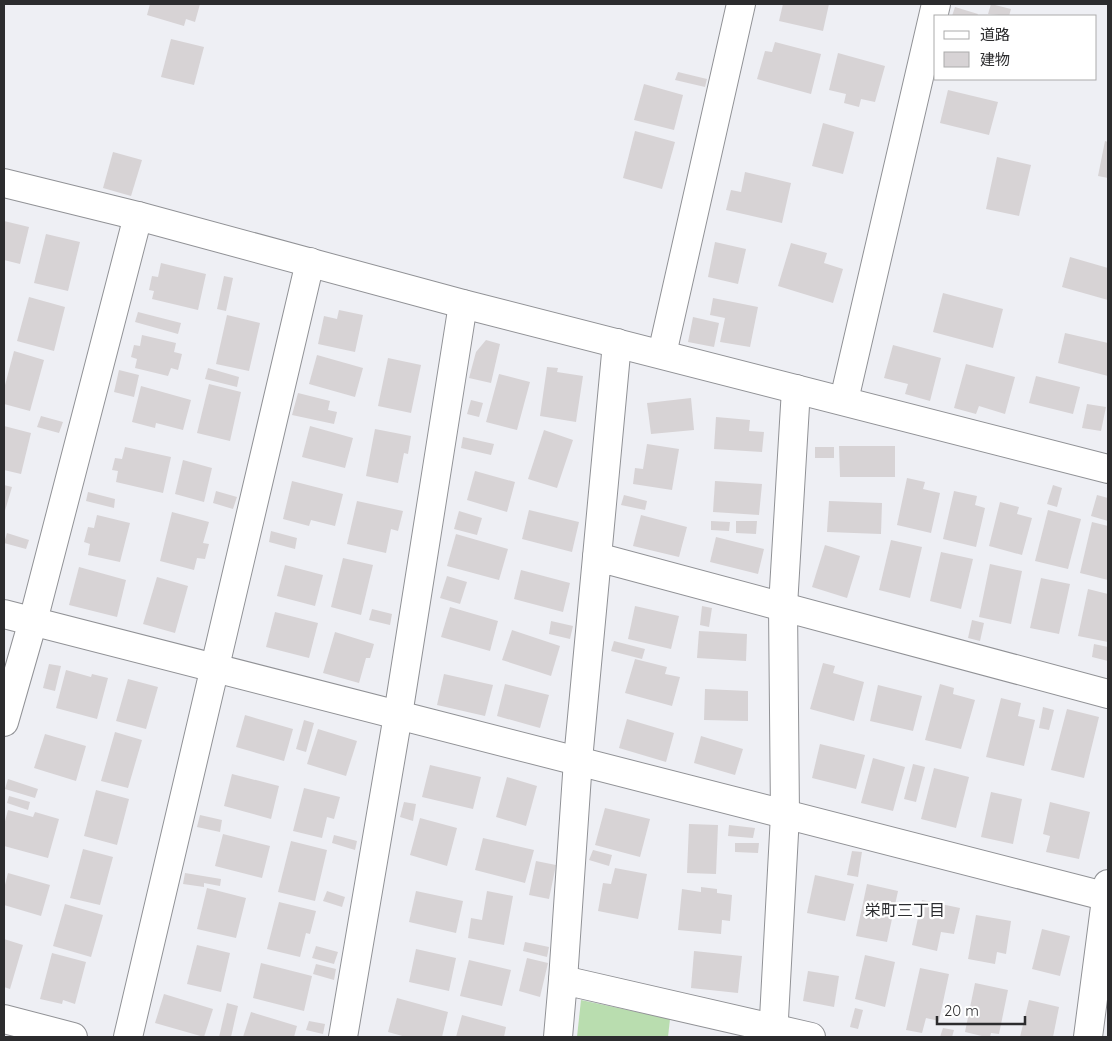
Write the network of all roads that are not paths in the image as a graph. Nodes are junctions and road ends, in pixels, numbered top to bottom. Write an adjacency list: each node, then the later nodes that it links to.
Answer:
1 (741, 4): 8 (street)
2 (936, 4): 10 (street)
3 (4, 183): 4 (street)
4 (138, 216): 5 (street); 15 (street)
5 (310, 262): 6 (street); 16 (street)
6 (463, 304): 7 (street); 18 (street)
7 (617, 343): 8 (street); 12 (street)
8 (662, 354): 9 (street)
9 (796, 389): 10 (street); 13 (street)
10 (844, 400): 11 (street)
11 (1108, 469)
12 (597, 558): 13 (street); 20 (street)
13 (783, 606): 17 (street); 21 (street)
14 (4, 614): 15 (street)
15 (33, 622): 16 (street); 19 (street)
16 (216, 668): 18 (street); 27 (street)
17 (1108, 694)
18 (398, 716): 20 (street); 28 (street)
19 (4, 722)
20 (578, 760): 21 (street); 23 (street)
21 (785, 816): 22 (street); 25 (street)
22 (1108, 892): 31 (street)
23 (563, 980): 25 (street); 29 (street)
24 (4, 1019): 26 (street)
25 (773, 1032): 30 (street)
26 (73, 1037)
27 (128, 1037)
28 (343, 1037)
29 (558, 1037)
30 (810, 1037)
31 (1088, 1037)

